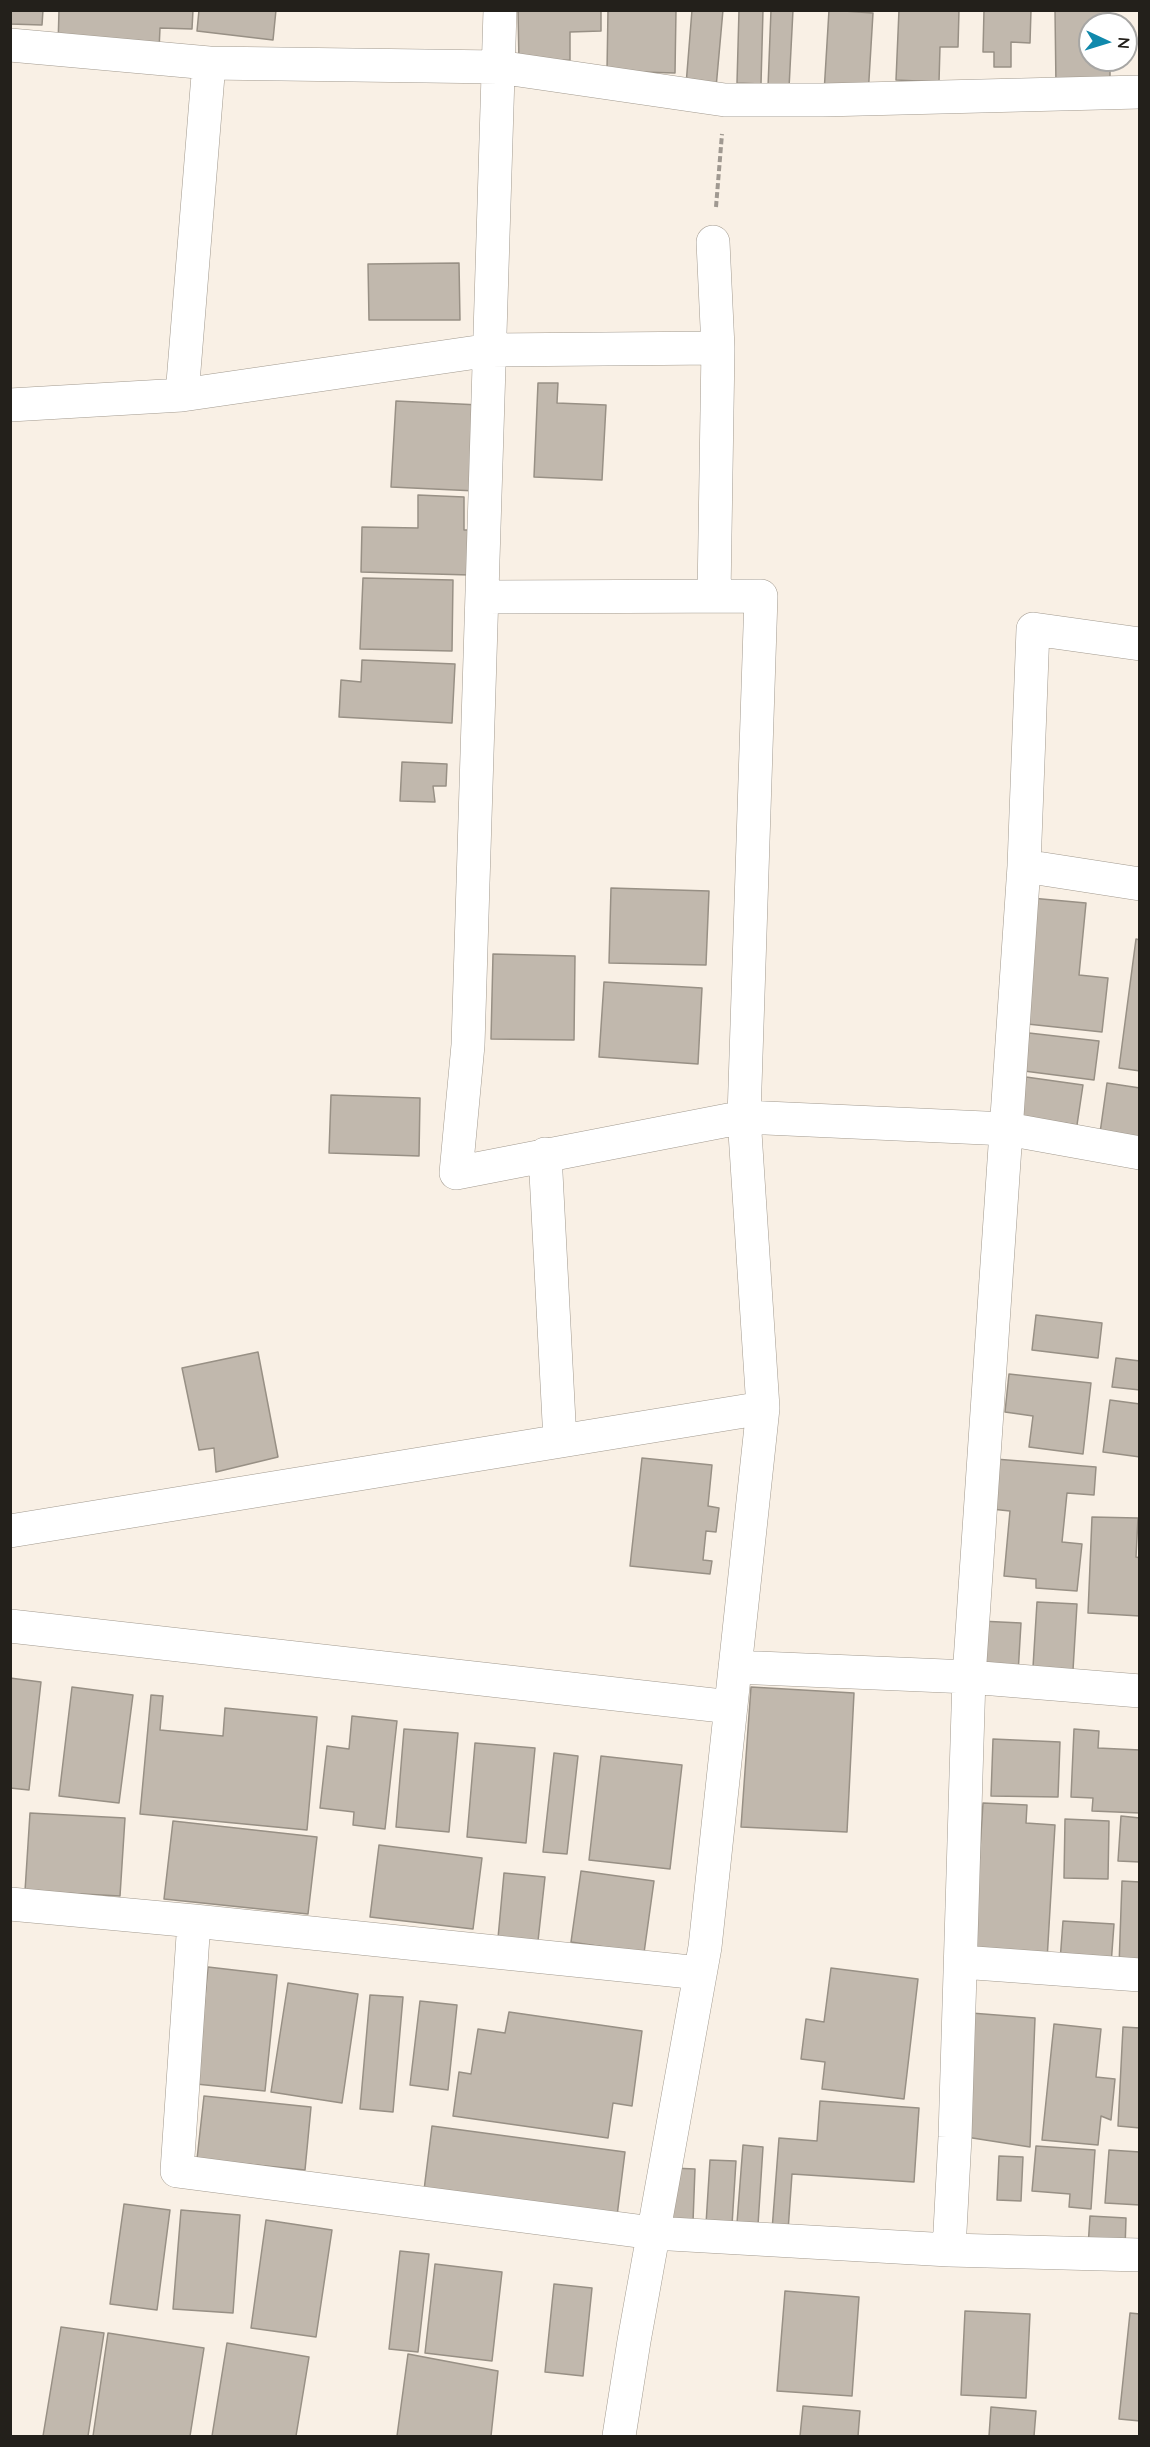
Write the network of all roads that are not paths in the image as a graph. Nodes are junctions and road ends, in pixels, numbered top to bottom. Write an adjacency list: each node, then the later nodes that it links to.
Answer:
1 (500, 10): 4 (street)
2 (10, 45): 3 (street)
3 (209, 63): 4 (street); 9 (street)
4 (498, 67): 5 (street); 8 (street)
5 (1140, 92)
6 (713, 242): 7 (street)
7 (718, 348): 8 (street); 11 (street)
8 (491, 350): 9 (street); 12 (street)
9 (182, 395): 10 (street)
10 (10, 405)
11 (714, 596): 12 (street); 16 (street)
12 (483, 597): 19 (street)
13 (1140, 644): 14 (street)
14 (1024, 866): 15 (street); 17 (street)
15 (1140, 884)
16 (744, 1117): 17 (street); 19 (street); 20 (street)
17 (1006, 1129): 18 (street); 25 (street)
18 (1140, 1153)
19 (545, 1154): 21 (street)
20 (763, 1408): 21 (street); 24 (street)
21 (560, 1441): 22 (street)
22 (10, 1531)
23 (10, 1626): 27 (street)
24 (735, 1667): 25 (street); 27 (street)
25 (969, 1677): 26 (street); 30 (street)
26 (1140, 1691)
27 (731, 1707): 31 (street)
28 (10, 1904): 29 (street)
29 (194, 1921): 31 (street); 33 (street)
30 (961, 1962): 32 (street); 34 (street)
31 (700, 1972): 33 (street)
32 (1140, 1975)
33 (653, 2233): 34 (street); 36 (street)
34 (949, 2250): 35 (street)
35 (1140, 2255)
36 (619, 2436)

